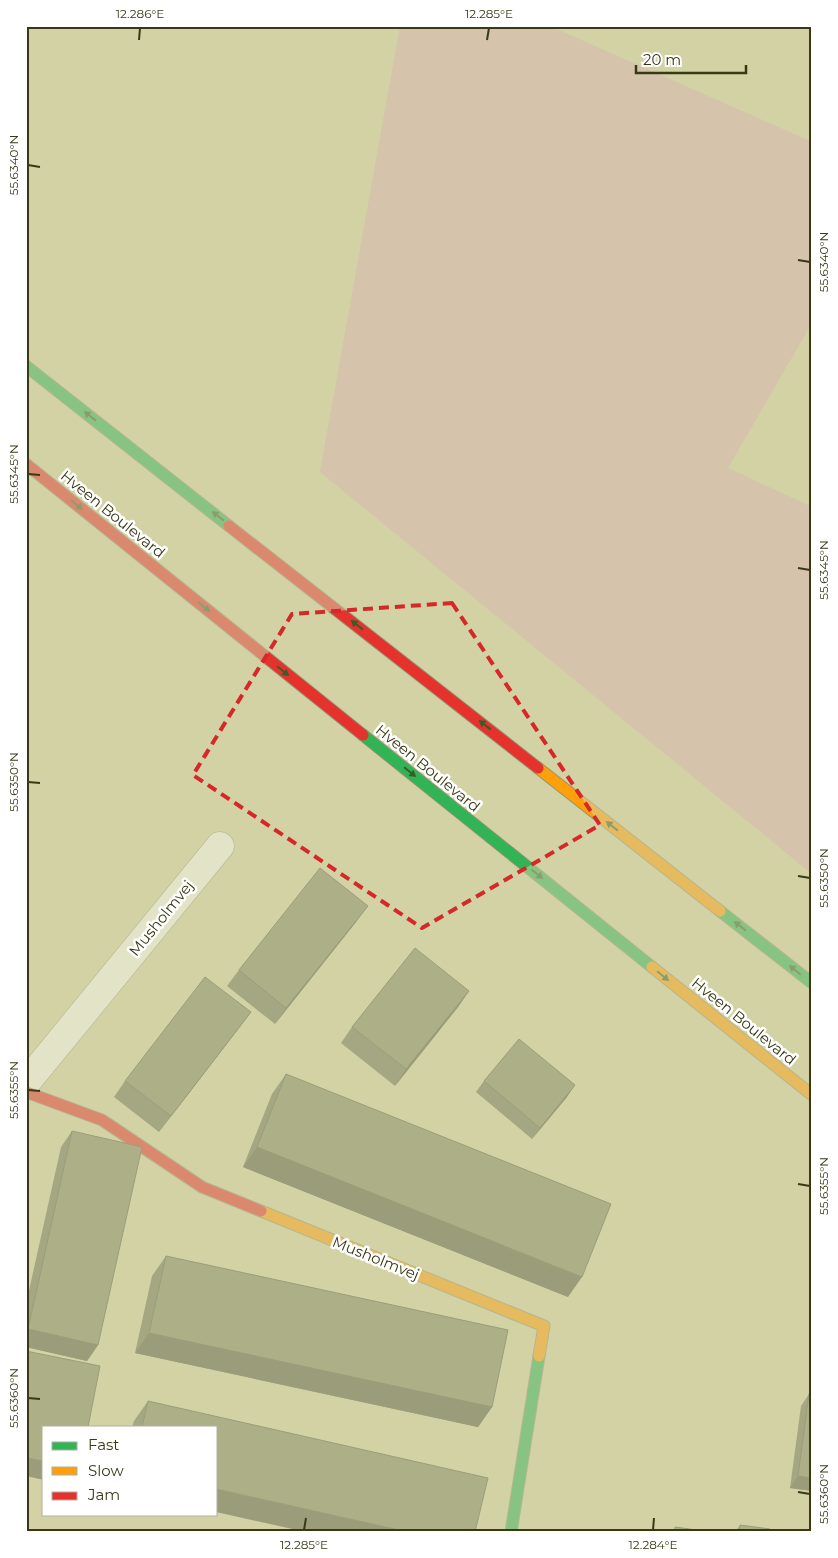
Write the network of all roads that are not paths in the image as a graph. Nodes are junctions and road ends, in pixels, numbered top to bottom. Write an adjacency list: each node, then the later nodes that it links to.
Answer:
1 (26, 366): 4 (main road, one-way to 1)
2 (26, 464): 7 (main road, Hveen Boulevard, one-way to 7)
3 (220, 846): 5 (street, Musholmvej)
4 (812, 983)
5 (26, 1083)
6 (26, 1092): 8 (main road, Musholmvej)
7 (812, 1095)
8 (511, 1532)

